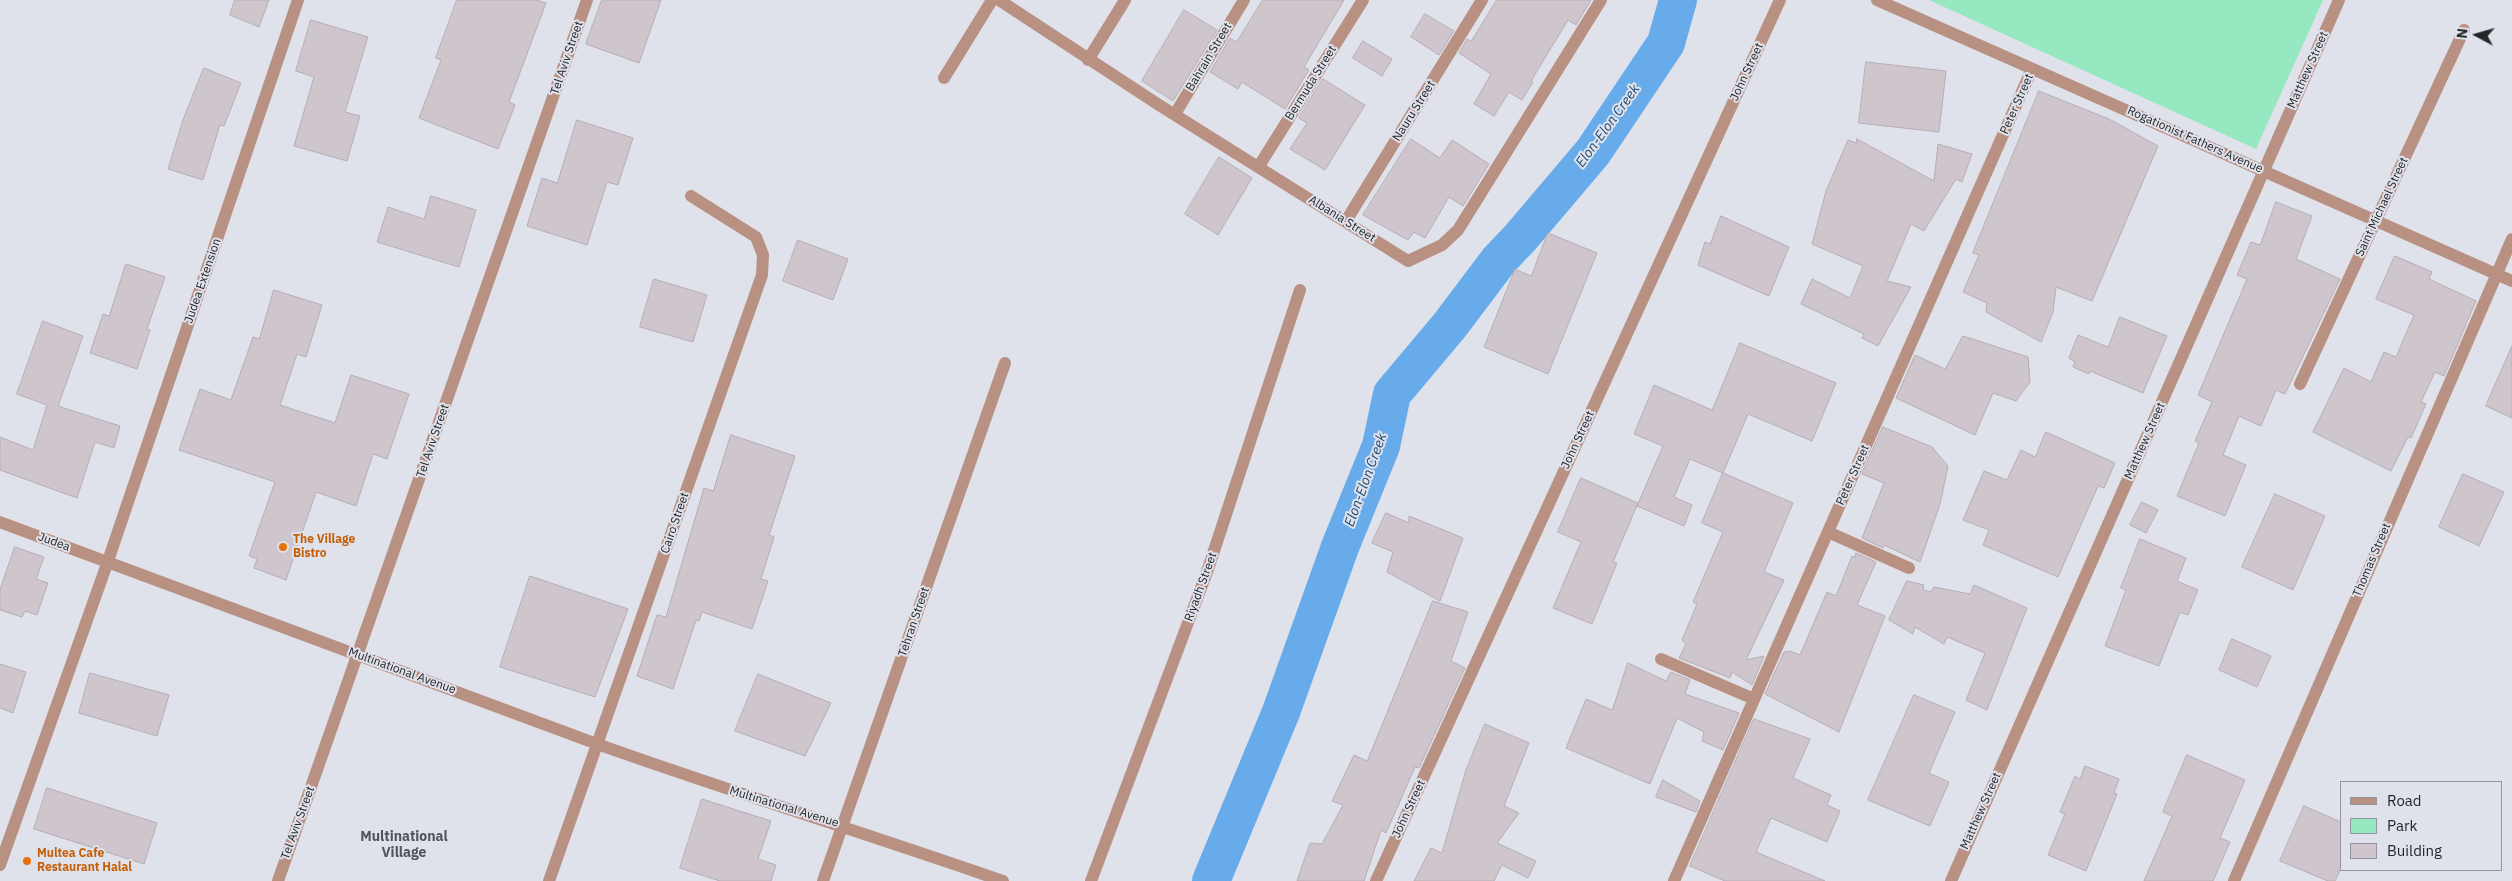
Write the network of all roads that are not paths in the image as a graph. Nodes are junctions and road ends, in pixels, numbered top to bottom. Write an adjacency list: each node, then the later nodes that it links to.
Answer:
1 (298, 0): 31 (street, Judea Extension)
2 (587, 0): 33 (street, Tel Aviv Street)
3 (992, 0): 16 (street)
4 (999, 0): 14 (street, Albania Street)
5 (1125, 0): 14 (street)
6 (1244, 0): 17 (street, Bahrain Street)
7 (1362, 0): 18 (street, Bermuda Street)
8 (1482, 0): 22 (street, Nauru Street)
9 (1601, 0): 22 (street, Albania Street)
10 (1780, 0): 44 (street, John Street)
11 (1877, 0): 15 (street, Rogationist Fathers Avenue)
12 (2339, 0): 19 (street, Matthew Street)
13 (2464, 30): 21 (street, Saint Michael Street)
14 (1088, 60): 17 (street, Albania Street)
15 (2032, 69): 19 (street, Rogationist Fathers Avenue); 30 (street, Peter Street)
16 (944, 78)
17 (1174, 114): 18 (street, Albania Street)
18 (1259, 166): 22 (street, Albania Street)
19 (2264, 171): 21 (street, Rogationist Fathers Avenue); 46 (street, Matthew Street)
20 (690, 196): 36 (street, Cairo Street)
21 (2376, 220): 24 (street, Rogationist Fathers Avenue); 28 (street, Saint Michael Street)
22 (1346, 221)
23 (2512, 238): 24 (street, Thomas Street)
24 (2496, 274): 25 (street, Rogationist Fathers Avenue); 47 (street, Thomas Street)
25 (2512, 281)
26 (1300, 290): 43 (street, Riyadh Street)
27 (1005, 363): 37 (street, Tehran Street)
28 (2300, 384)
29 (0, 522): 31 (street, Judea)
30 (1828, 532): 32 (street); 35 (street, Peter Street)
31 (108, 561): 33 (street, Multinational Avenue); 38 (street)
32 (1909, 568)
33 (358, 655): 36 (street, Multinational Avenue); 39 (street, Tel Aviv Street)
34 (1662, 658): 35 (street)
35 (1754, 699): 45 (street, Peter Street)
36 (598, 744): 37 (street, Multinational Avenue); 40 (street, Cairo Street)
37 (842, 825): 41 (street, Tehran Street); 42 (street, Multinational Avenue)
38 (0, 865)
39 (278, 881)
40 (549, 881)
41 (823, 881)
42 (1003, 881)
43 (1091, 881)
44 (1376, 881)
45 (1674, 881)
46 (1951, 881)
47 (2234, 881)

